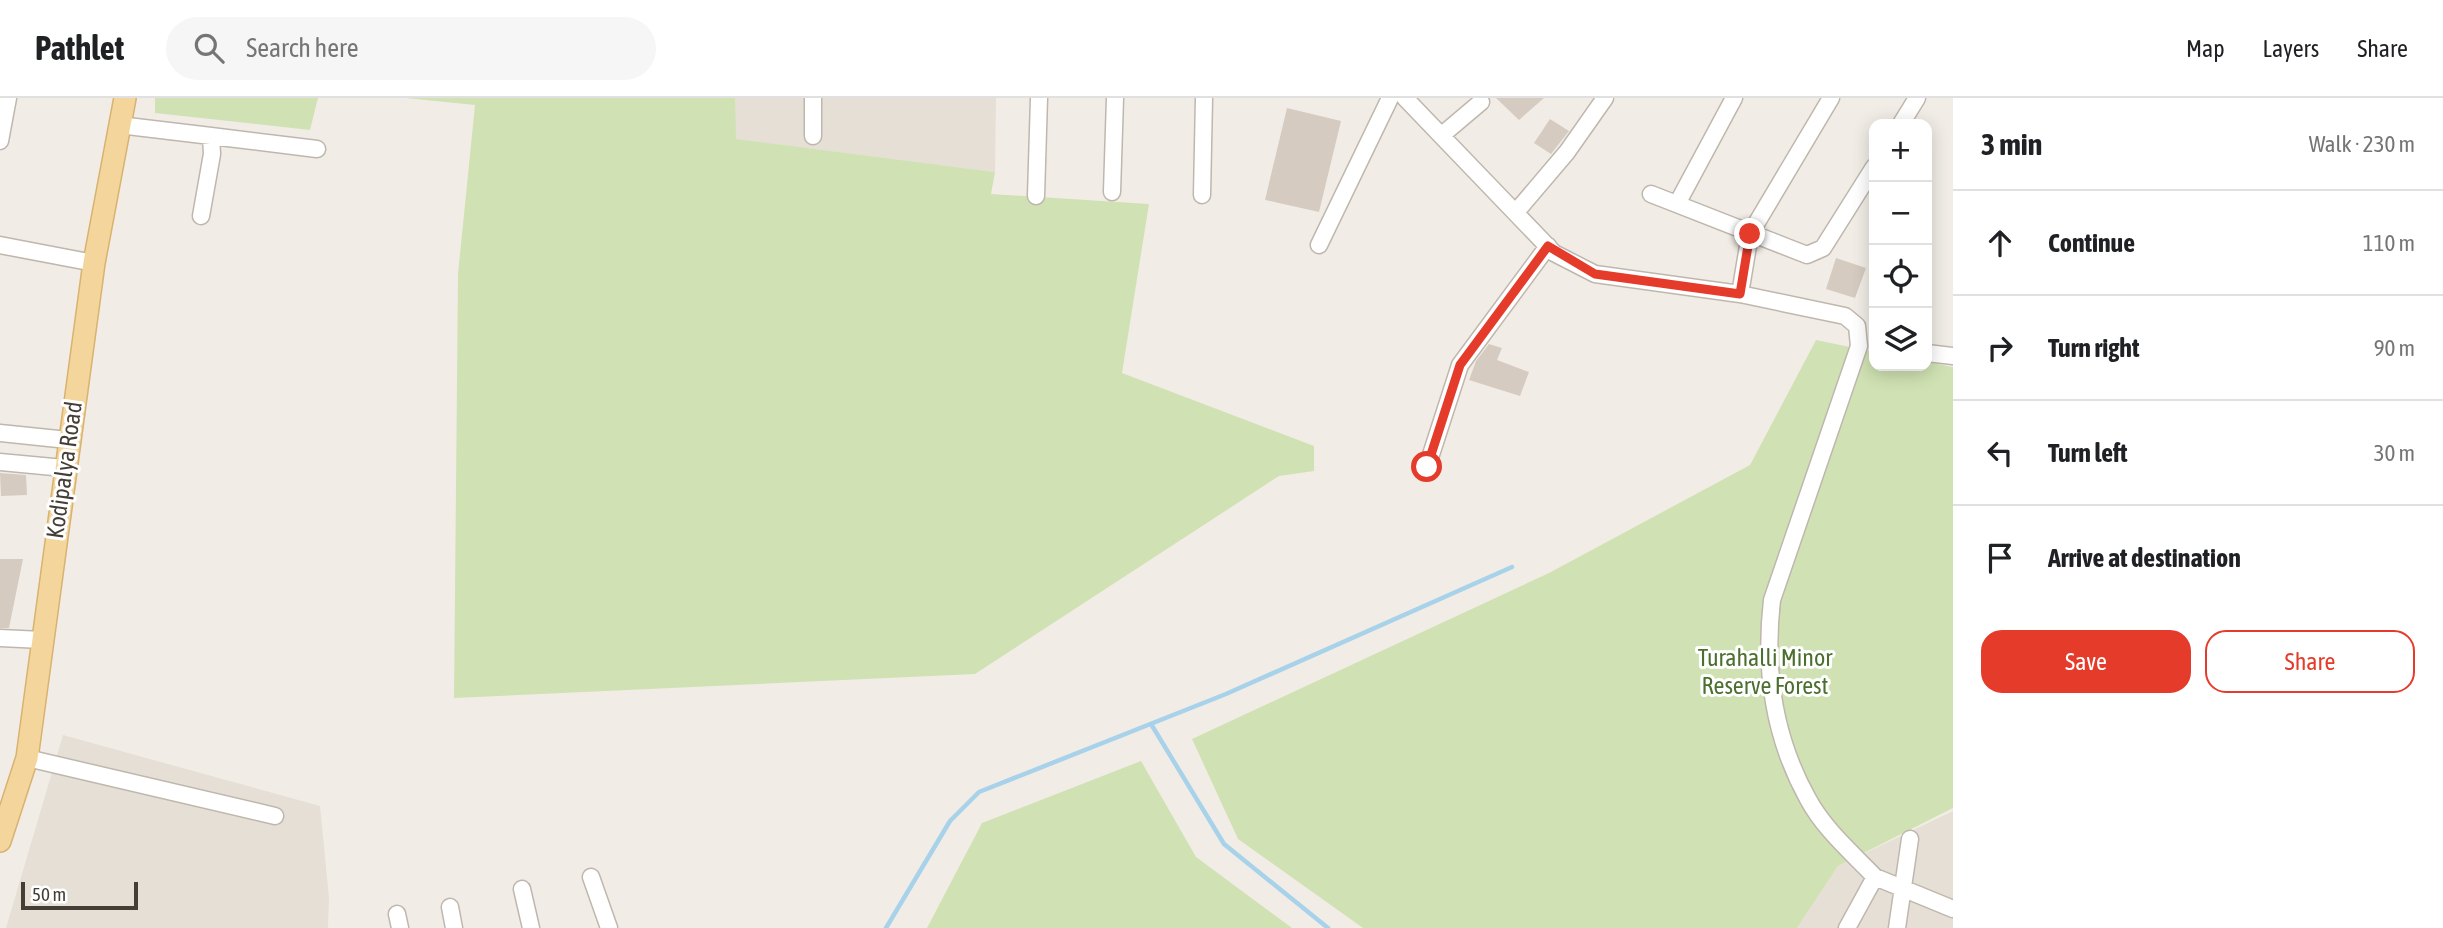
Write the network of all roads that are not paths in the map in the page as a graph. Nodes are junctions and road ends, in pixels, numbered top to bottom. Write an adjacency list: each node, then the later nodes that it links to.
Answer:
1 (8, 98): 19 (street)
2 (125, 98): 15 (main road, Kodipalya Road)
3 (813, 98): 18 (street)
4 (1039, 98): 25 (street)
5 (1115, 98): 22 (street)
6 (1204, 98): 24 (street)
7 (1390, 98): 31 (street)
8 (1405, 98): 16 (street)
9 (1605, 98): 27 (street)
10 (1734, 98): 26 (street)
11 (1831, 98): 29 (street)
12 (1917, 98): 14 (street)
13 (1481, 102): 16 (street)
14 (1904, 119)
15 (120, 125): 17 (street); 33 (main road, Kodipalya Road)
16 (1442, 135): 27 (street)
17 (211, 136): 20 (street); 28 (street)
18 (813, 136)
19 (0, 141)
20 (317, 149)
21 (1869, 175): 29 (street)
22 (1112, 192)
23 (1651, 194): 26 (street)
24 (1202, 195)
25 (1036, 196)
26 (1677, 204): 29 (street)
27 (1516, 212): 32 (street)
28 (201, 216)
29 (1750, 234): 34 (street)
30 (0, 245): 33 (street)
31 (1319, 245)
32 (1548, 246): 34 (street); 41 (street)
33 (94, 263): 39 (main road, Kodipalya Road)
34 (1740, 294): 35 (street)
35 (1867, 346): 50 (street)
36 (1932, 354): 37 (street)
37 (1953, 356)
38 (0, 433): 39 (street)
39 (68, 440): 42 (main road, Kodipalya Road)
40 (0, 462): 42 (street)
41 (1427, 467)
42 (64, 468): 44 (main road, Kodipalya Road)
43 (0, 638): 44 (street)
44 (42, 640): 45 (main road, Kodipalya Road)
45 (27, 758): 46 (street); 48 (main road, Kodipalya Road)
46 (275, 817)
47 (1910, 839): 51 (street)
48 (0, 841)
49 (591, 877): 57 (street)
50 (1875, 877): 51 (street); 58 (street)
51 (1902, 888): 54 (street); 59 (street)
52 (523, 889): 56 (street)
53 (450, 907): 55 (street)
54 (1953, 909)
55 (454, 928)
56 (531, 928)
57 (608, 928)
58 (1847, 928)
59 (1897, 928)

